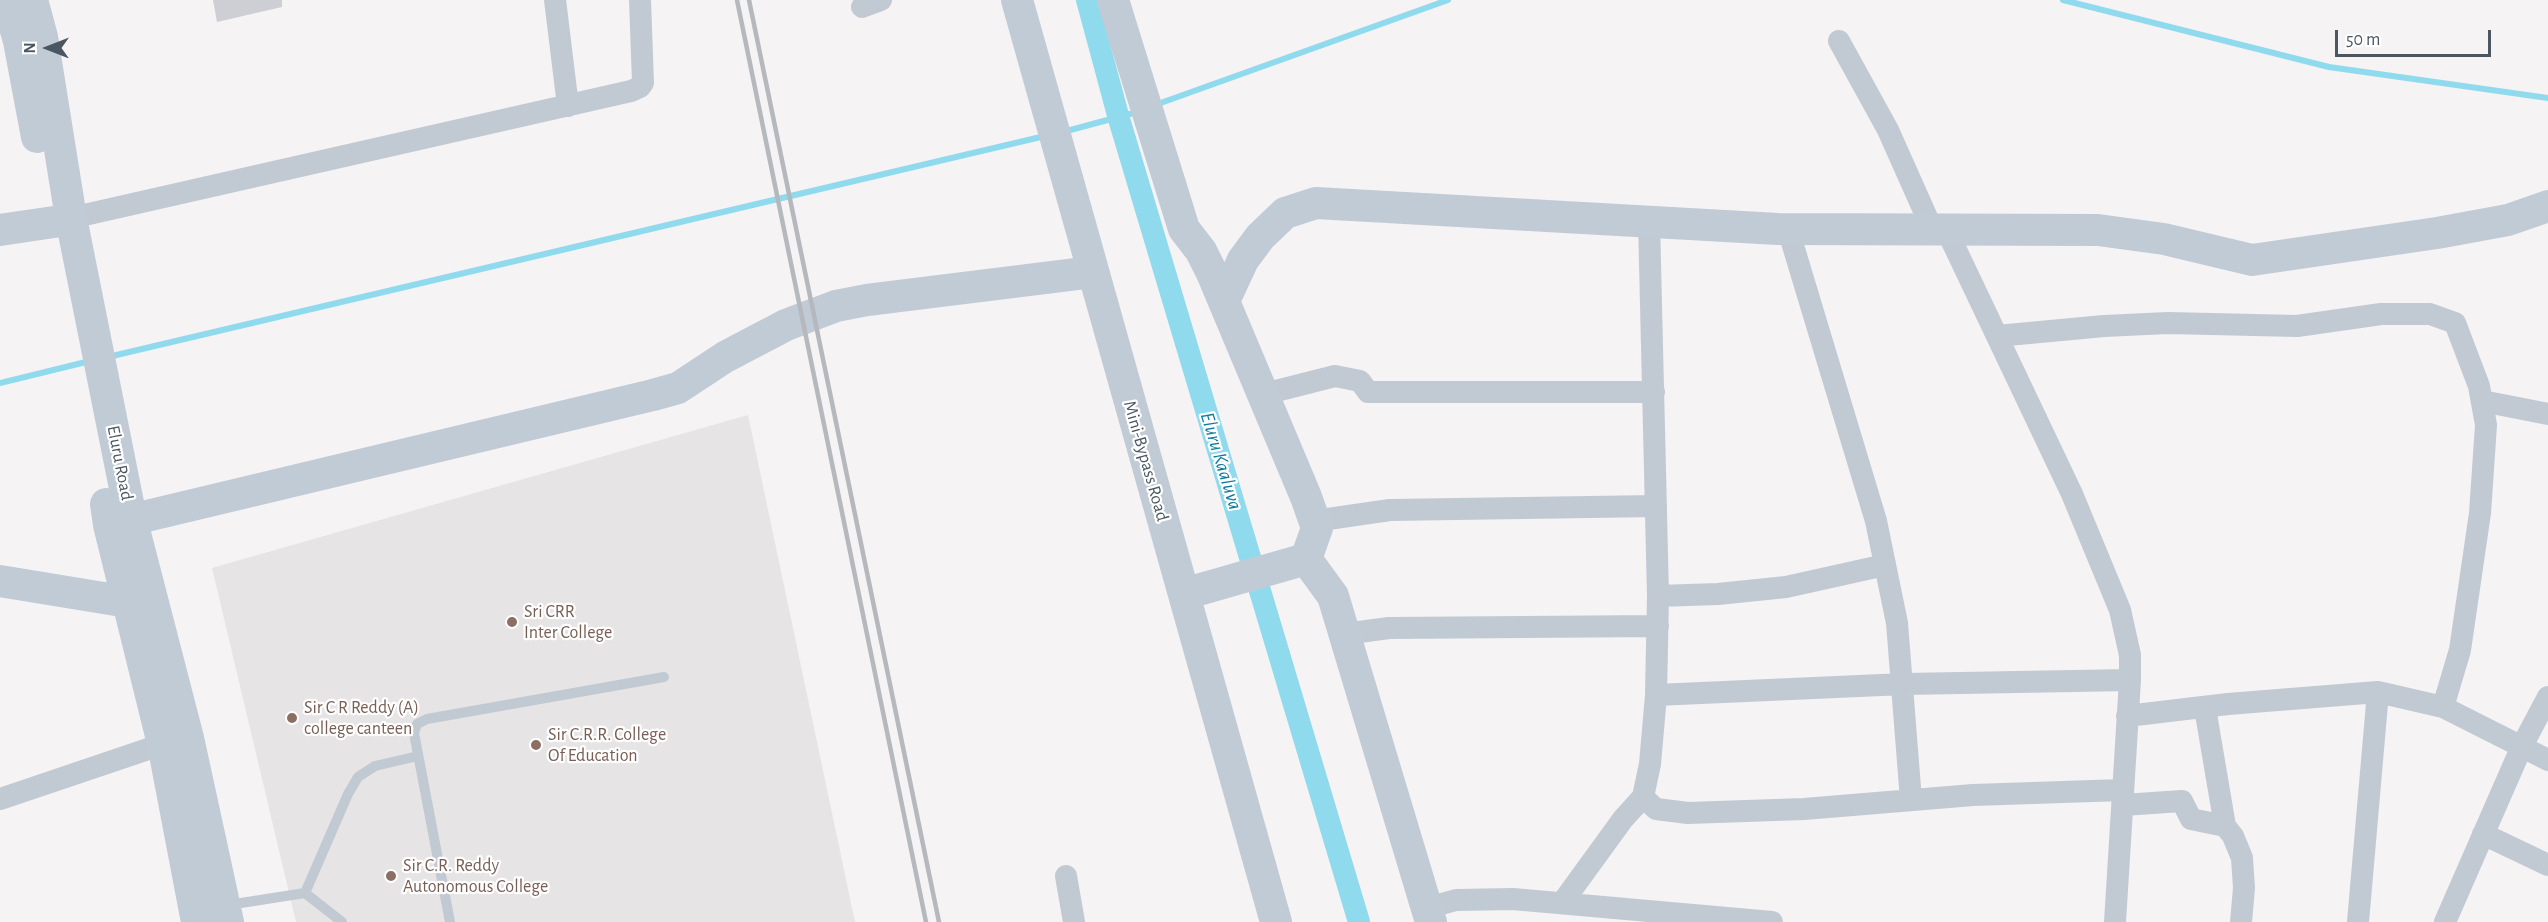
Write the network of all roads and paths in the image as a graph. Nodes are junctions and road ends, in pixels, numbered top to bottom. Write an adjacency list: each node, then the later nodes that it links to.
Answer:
1 (555, 0): 7 (street)
2 (640, 0): 7 (street)
3 (1017, 0): 14 (street, Mini-Bypass Road)
4 (1113, 0): 15 (street)
5 (28, 1): 12 (street, Eluru Road)
6 (1839, 41): 13 (street)
7 (568, 106): 12 (street)
8 (2548, 206): 13 (street)
9 (1649, 221): 10 (street); 15 (street); 17 (street)
10 (1788, 229): 13 (street); 25 (street)
11 (0, 230): 12 (street)
12 (65, 231): 23 (street, Eluru Road)
13 (1940, 231): 16 (street)
14 (1092, 267): 23 (street); 27 (street, Mini-Bypass Road)
15 (1224, 300): 18 (street)
16 (1997, 336): 19 (street); 33 (street)
17 (1654, 392): 18 (street); 21 (street)
18 (1264, 394): 22 (street)
19 (2482, 401): 20 (street); 38 (street)
20 (2548, 414)
21 (1656, 506): 22 (street); 28 (street)
22 (1314, 521): 24 (street)
23 (120, 522): 29 (street, Eluru Road); 55 (street, Eluru Road)
24 (1306, 559): 27 (street); 31 (street)
25 (1885, 565): 28 (street); 34 (street)
26 (0, 581): 29 (street)
27 (1198, 590): 60 (street, Mini-Bypass Road)
28 (1658, 596): 30 (street)
29 (128, 602): 41 (street, Eluru Road)
30 (1658, 626): 31 (street); 36 (street)
31 (1344, 634): 56 (street)
32 (664, 677): 43 (lane)
33 (2130, 680): 34 (street); 40 (street)
34 (1904, 684): 36 (street); 48 (street)
35 (2378, 692): 38 (street); 39 (street); 64 (street)
36 (1656, 695): 45 (street)
37 (2548, 697): 42 (street)
38 (2443, 707): 42 (street)
39 (2205, 708): 40 (street); 49 (street)
40 (2127, 716): 46 (street)
41 (163, 744): 47 (street); 55 (street, Eluru Road)
42 (2522, 746): 44 (street); 50 (street)
43 (418, 756): 53 (lane); 58 (lane)
44 (2548, 760)
45 (1643, 797): 48 (street); 54 (street)
46 (2123, 797): 48 (street); 49 (street); 62 (street)
47 (0, 799)
48 (1911, 800)
49 (2225, 826): 63 (street)
50 (2482, 834): 51 (street); 65 (street)
51 (2548, 865)
52 (1066, 876): 59 (street)
53 (305, 893): 55 (lane); 57 (lane)
54 (1562, 903): 56 (street); 61 (street)
55 (211, 913)
56 (1429, 915)
57 (342, 922)
58 (450, 922)
59 (1074, 922)
60 (1276, 922)
61 (1772, 922)
62 (2115, 922)
63 (2241, 922)
64 (2358, 922)
65 (2445, 922)

